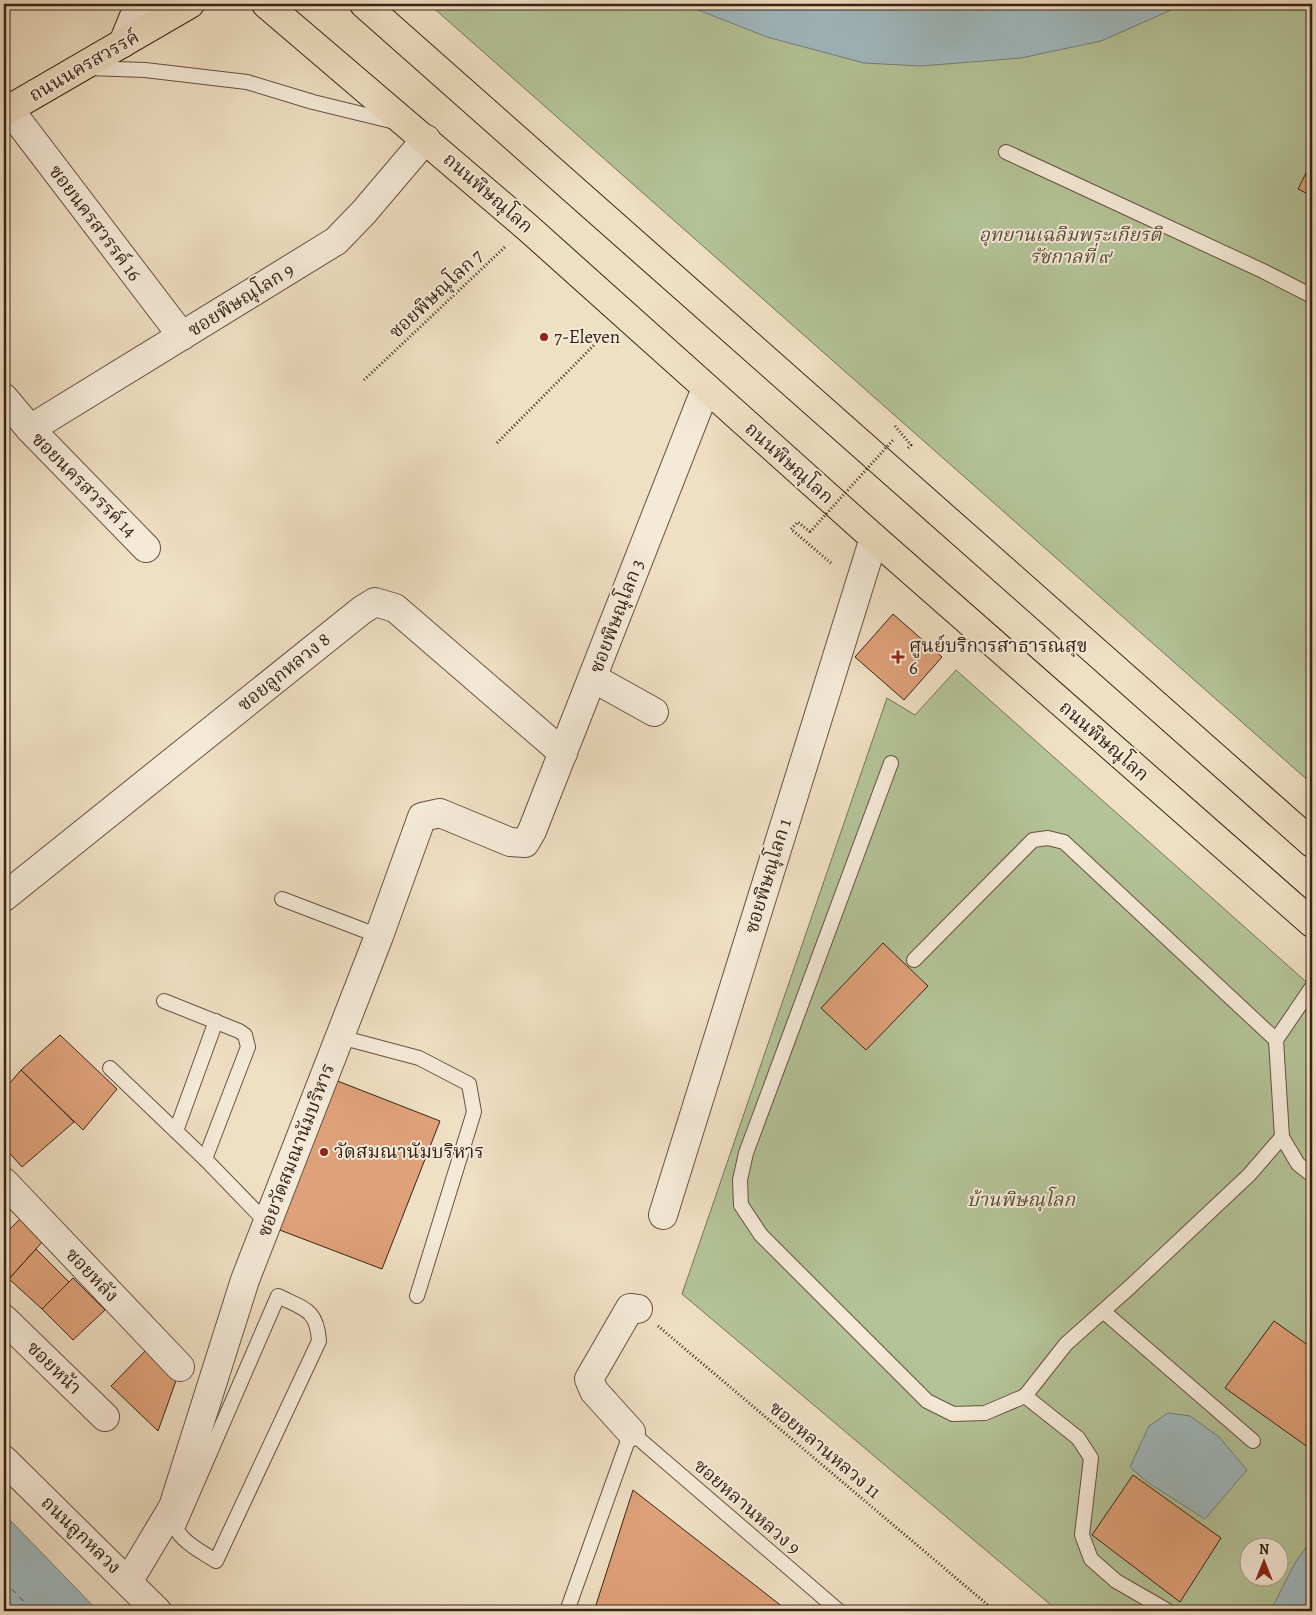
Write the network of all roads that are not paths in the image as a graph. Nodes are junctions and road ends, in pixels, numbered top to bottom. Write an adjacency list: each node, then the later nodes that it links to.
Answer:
1 (139, 4): 5 (street)
2 (190, 4): 5 (main road, ถนนนครสวรรค์)
3 (266, 4): 8 (main road, ถนนพิษณุโลก)
4 (364, 4): 22 (main road)
5 (123, 43): 6 (main road, ถนนนครสวรรค์)
6 (81, 68): 7 (main road, ถนนนครสวรรค์); 8 (lane)
7 (6, 111): 11 (street, ซอยนครสวรรค์ 16)
8 (418, 132): 11 (street, ซอยพิษณุโลก 9); 12 (main road, ถนนพิษณุโลก)
9 (1006, 152): 10 (lane)
10 (1312, 296)
11 (182, 336): 14 (street, ซอยพิษณุโลก 9)
12 (706, 388): 15 (main road, ถนนพิษณุโลก); 17 (street, ซอยพิษณุโลก 3)
13 (4, 398): 14 (street, ซอยนครสวรรค์ 14)
14 (30, 429): 16 (street, ซอยนครสวรรค์ 14)
15 (874, 538): 25 (main road, ถนนพิษณุโลก); 39 (street, ซอยพิษณุโลก 1)
16 (146, 548)
17 (593, 678): 18 (street); 19 (street, ซอยพิษณุโลก 3)
18 (654, 712)
19 (564, 753): 21 (street, ซอยพิษณุโลก 3); 23 (street, ซอยลูกหลวง 8)
20 (891, 763): 46 (lane)
21 (525, 843): 26 (street, ซอยวัดสมณานัมบริหาร)
22 (1312, 843)
23 (4, 897)
24 (282, 900): 26 (lane)
25 (1312, 923)
26 (379, 936): 31 (street, ซอยวัดสมณานัมบริหาร)
27 (914, 960): 32 (lane)
28 (1312, 987): 32 (lane)
29 (164, 1001): 30 (lane)
30 (216, 1021): 34 (lane); 36 (lane)
31 (340, 1037): 40 (street, ซอยวัดสมณานัมบริหาร); 41 (lane)
32 (1276, 1040): 35 (lane)
33 (110, 1068): 34 (lane)
34 (176, 1130): 36 (lane)
35 (1282, 1137): 37 (lane); 43 (lane)
36 (205, 1159): 40 (lane)
37 (1312, 1175)
38 (8, 1195): 45 (street, ซอยหลัง)
39 (662, 1215)
40 (268, 1224): 51 (street, ซอยวัดสมณานัมบริหาร)
41 (417, 1296)
42 (638, 1309): 48 (street)
43 (1103, 1311): 46 (lane); 49 (lane)
44 (4, 1319): 47 (street, ซอยหน้า)
45 (180, 1367)
46 (1025, 1396): 56 (lane)
47 (105, 1416)
48 (631, 1432): 54 (lane); 55 (lane, ซอยหลานหลวง 9)
49 (1253, 1441)
50 (4, 1460): 52 (street, ถนนลูกหลวง)
51 (175, 1518): 51 (lane); 52 (street, ซอยวัดสมณานัมบริหาร)
52 (128, 1582): 53 (street, ถนนลูกหลวง)
53 (157, 1611)
54 (566, 1611)
55 (839, 1611)
56 (1168, 1611)

